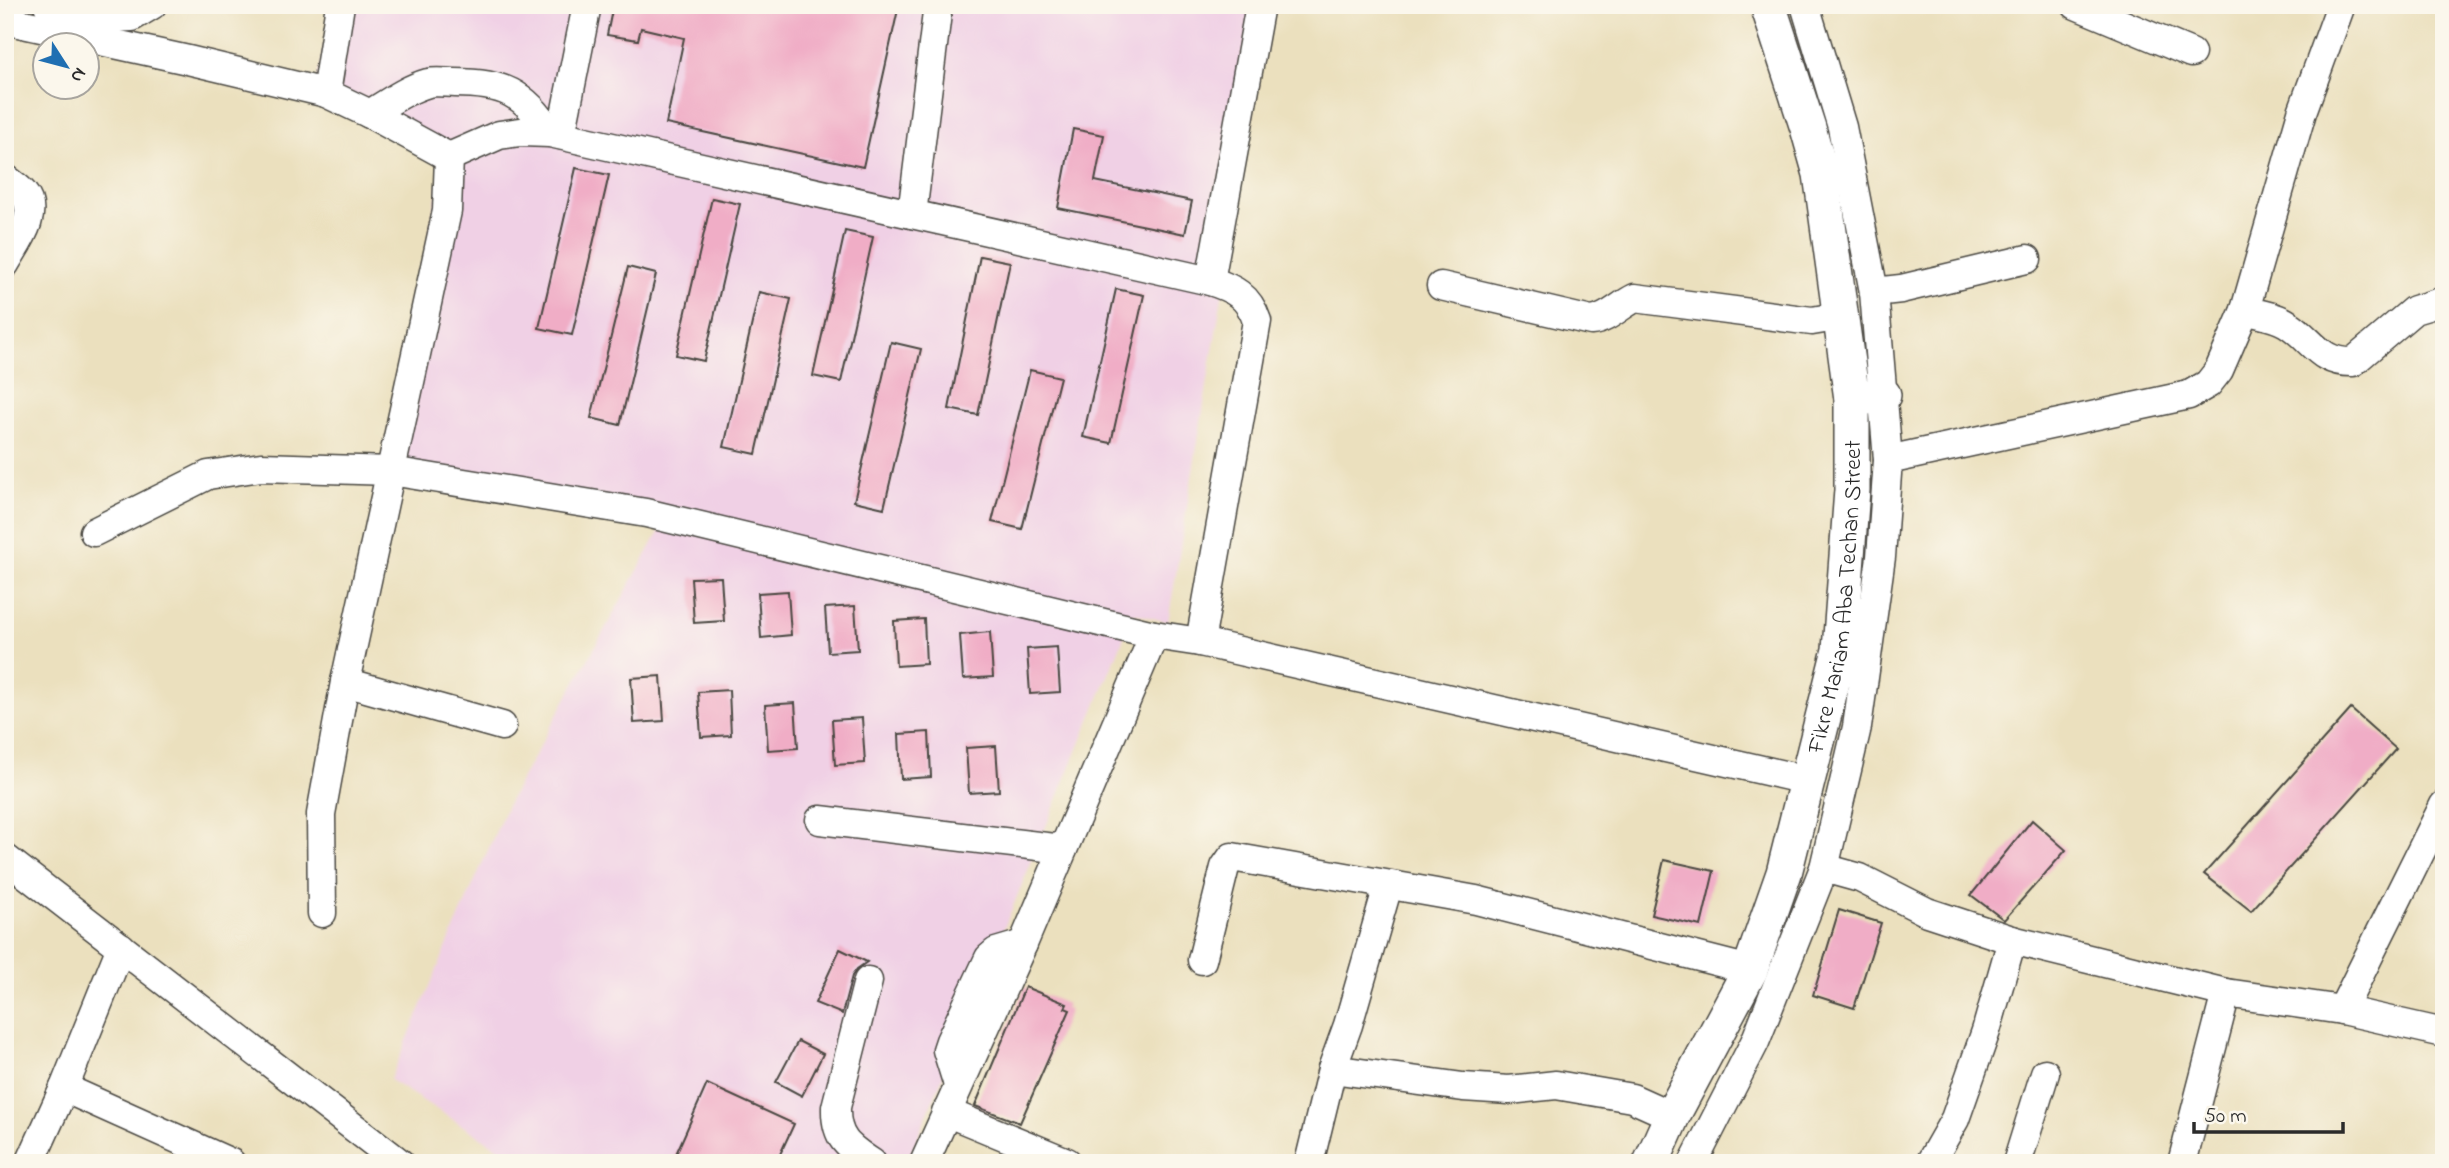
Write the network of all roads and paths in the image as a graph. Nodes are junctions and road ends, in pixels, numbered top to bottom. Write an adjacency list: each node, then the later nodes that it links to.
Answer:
1 (48, 5): 2 (street)
2 (152, 5)
3 (340, 5): 13 (street)
4 (587, 5): 15 (street)
5 (938, 5): 18 (street)
6 (1260, 5): 21 (street)
7 (1768, 5): 26 (main road, Fikre Mariam Aba Techan Street)
8 (1805, 5): 23 (street)
9 (2076, 5): 12 (street)
10 (2341, 5): 25 (street)
11 (5, 20): 13 (street)
12 (2191, 53)
13 (326, 93): 14 (street)
14 (370, 114): 15 (street); 16 (street)
15 (556, 134): 16 (street); 18 (street)
16 (449, 157): 29 (street)
17 (5, 178): 20 (street)
18 (912, 214): 21 (street)
19 (2027, 259): 23 (street)
20 (5, 264)
21 (1210, 281): 32 (street)
22 (1441, 286): 26 (street)
23 (1874, 292): 27 (street)
24 (2444, 301): 25 (street)
25 (2245, 310): 28 (street)
26 (1842, 316): 27 (main road, Fikre Mariam Aba Techan Street)
27 (1867, 397): 28 (street); 35 (main road, Fikre Mariam Aba Techan Street)
28 (1888, 460): 40 (street)
29 (391, 471): 30 (street); 31 (street); 33 (street)
30 (94, 532)
31 (1154, 635): 32 (street); 38 (street)
32 (1200, 642): 35 (street)
33 (345, 682): 34 (street); 42 (street)
34 (502, 726)
35 (1806, 779): 46 (main road, Fikre Mariam Aba Techan Street)
36 (2444, 805): 49 (street)
37 (820, 820): 38 (street)
38 (1063, 849): 54 (street)
39 (5, 859): 44 (street)
40 (1824, 868): 43 (street); 64 (street)
41 (1388, 886): 45 (street); 46 (street); 51 (street)
42 (322, 914)
43 (2012, 940): 48 (street); 65 (street)
44 (121, 947): 53 (street); 59 (street)
45 (1202, 960)
46 (1750, 970): 55 (main road, Fikre Mariam Aba Techan Street)
47 (868, 981): 60 (street)
48 (2226, 993): 49 (street); 67 (street)
49 (2342, 1010): 50 (street)
50 (2444, 1033)
51 (1332, 1069): 55 (street); 62 (street)
52 (2045, 1073): 66 (street)
53 (64, 1088): 57 (street); 58 (street)
54 (946, 1112): 56 (street); 61 (street)
55 (1672, 1116): 63 (main road, Fikre Mariam Aba Techan Street)
56 (1067, 1162)
57 (30, 1163)
58 (232, 1163)
59 (400, 1163)
60 (872, 1163)
61 (924, 1163)
62 (1309, 1163)
63 (1651, 1163)
64 (1693, 1163)
65 (1930, 1163)
66 (2017, 1163)
67 (2182, 1163)

